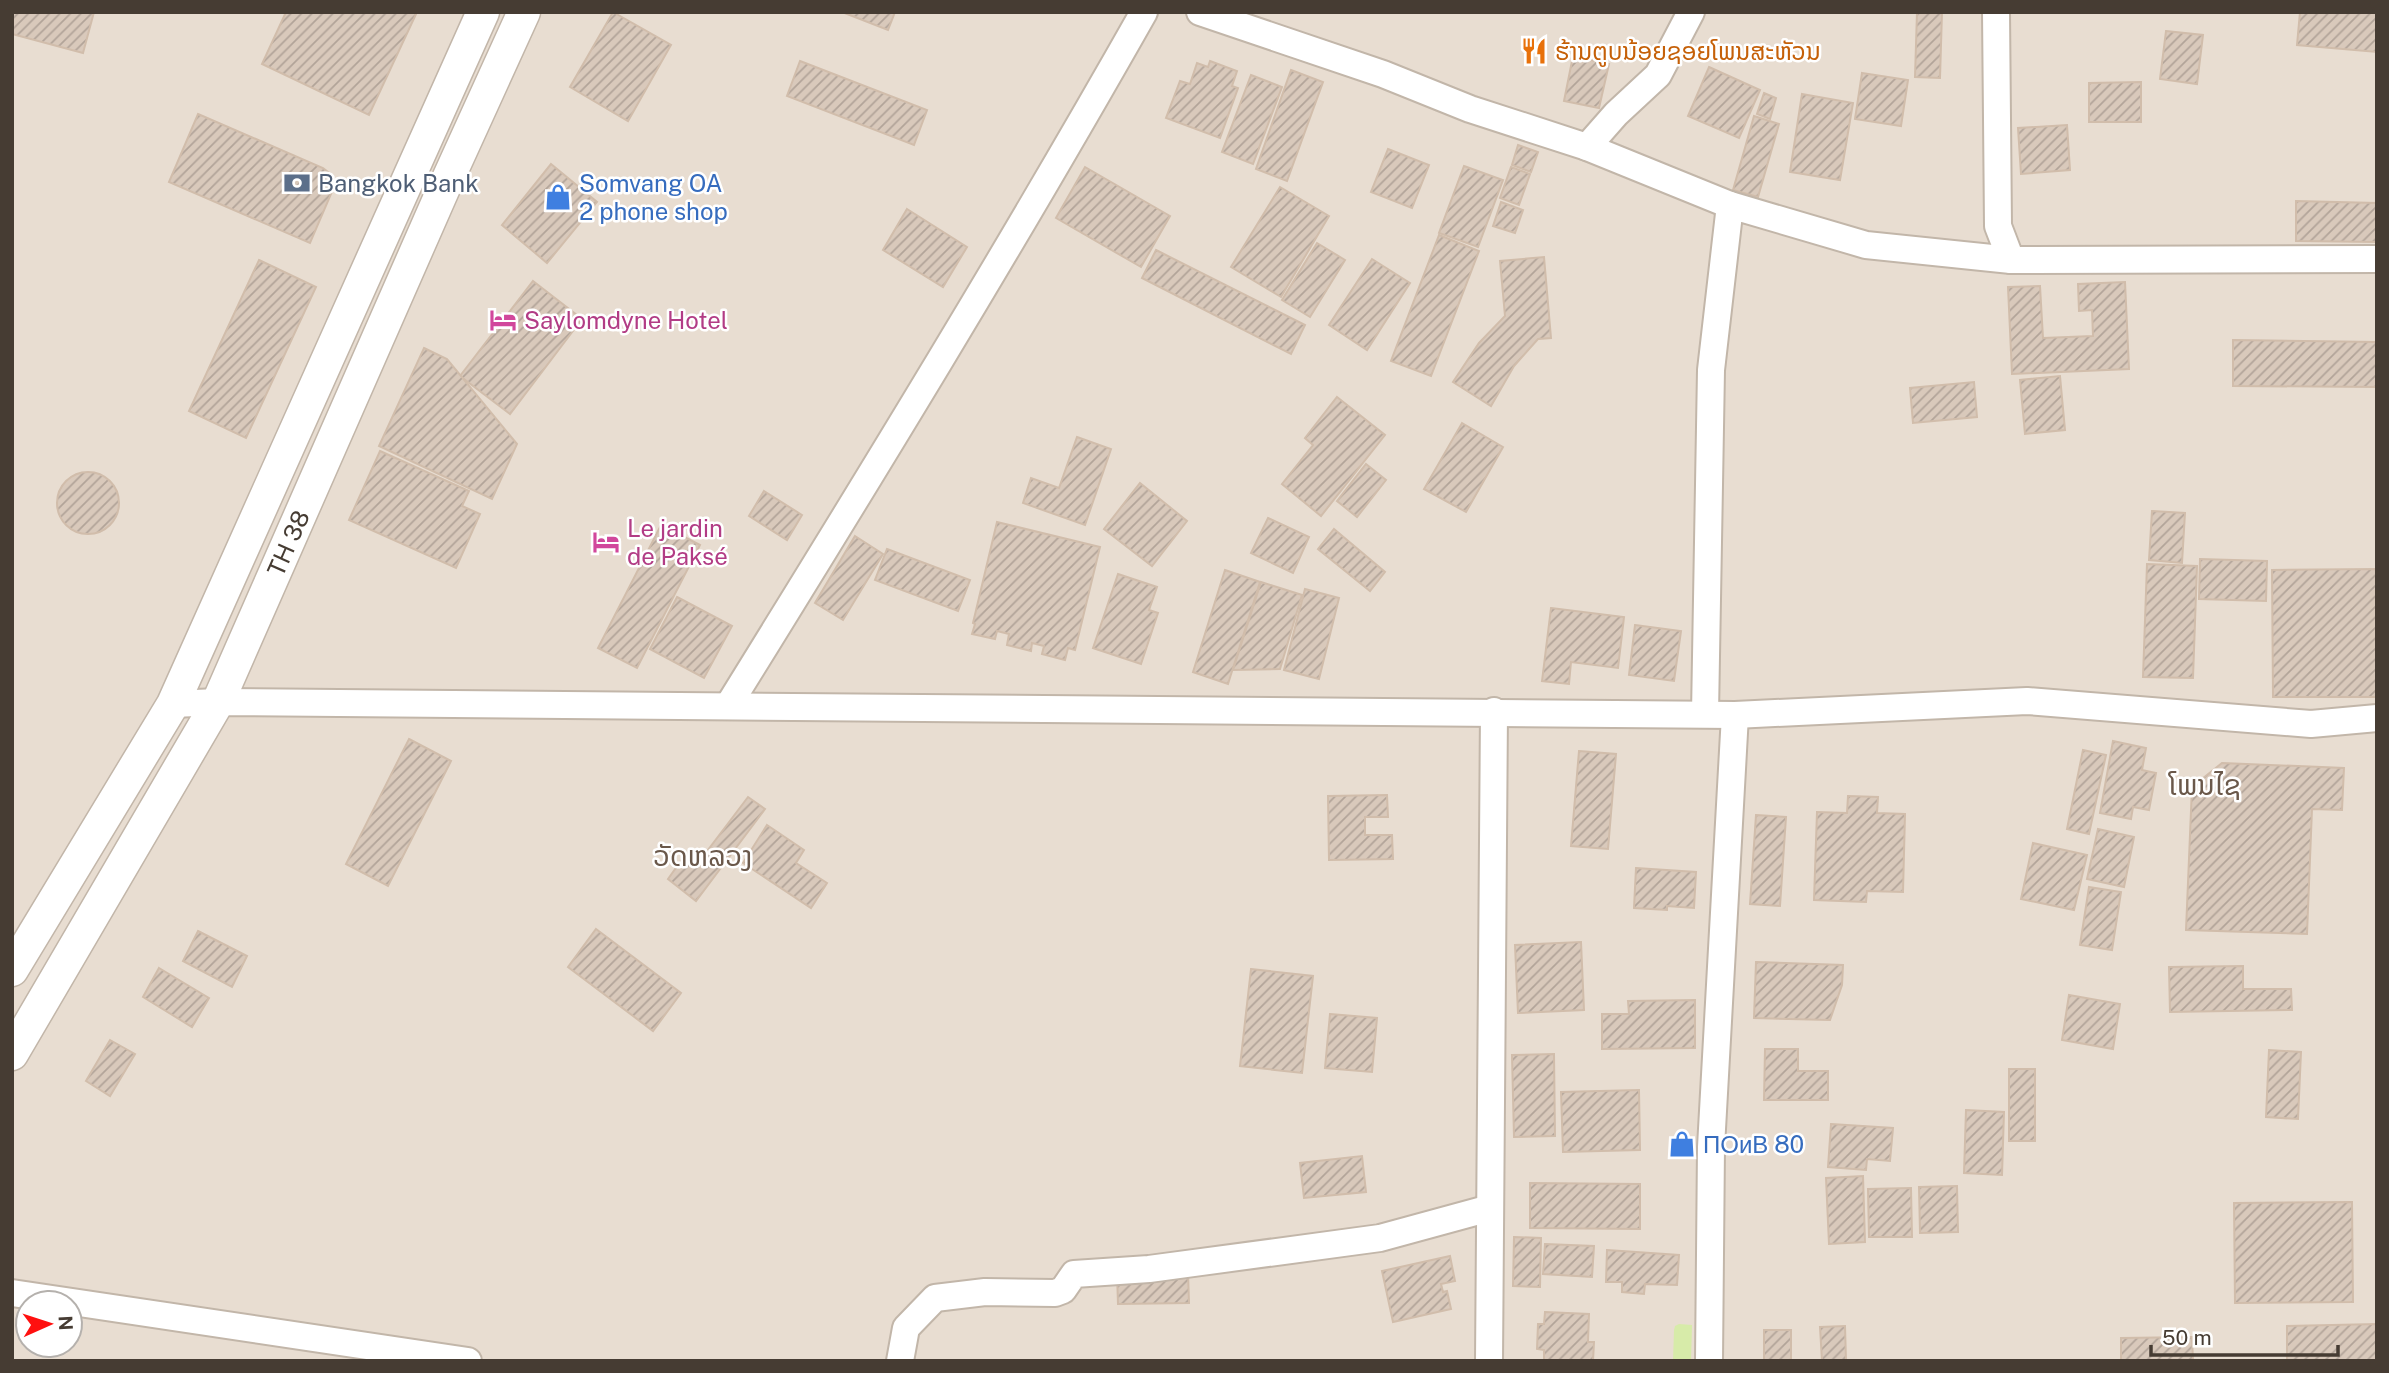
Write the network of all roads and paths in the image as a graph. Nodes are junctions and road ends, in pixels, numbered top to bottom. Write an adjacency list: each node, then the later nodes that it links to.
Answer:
1 (483, 12): 12 (street, TH 38)
2 (524, 12): 11 (street, TH 38)
3 (1144, 12): 13 (street)
4 (1200, 12): 7 (street)
5 (1691, 12): 7 (street)
6 (1996, 12): 10 (street)
7 (1587, 148): 8 (street)
8 (1730, 205): 10 (street); 15 (street)
9 (2377, 259): 10 (street)
10 (2011, 260)
11 (218, 702): 12 (street); 13 (street); 19 (street, TH 38)
12 (173, 704): 18 (street, TH 38)
13 (728, 706): 14 (street)
14 (1494, 711): 15 (street); 20 (street)
15 (1705, 715): 16 (street)
16 (1735, 715): 17 (street); 25 (street)
17 (2377, 718)
18 (12, 970)
19 (12, 1054)
20 (1490, 1208): 23 (street); 24 (street)
21 (12, 1293): 22 (street)
22 (468, 1361)
23 (900, 1361)
24 (1489, 1361)
25 (1709, 1361)

